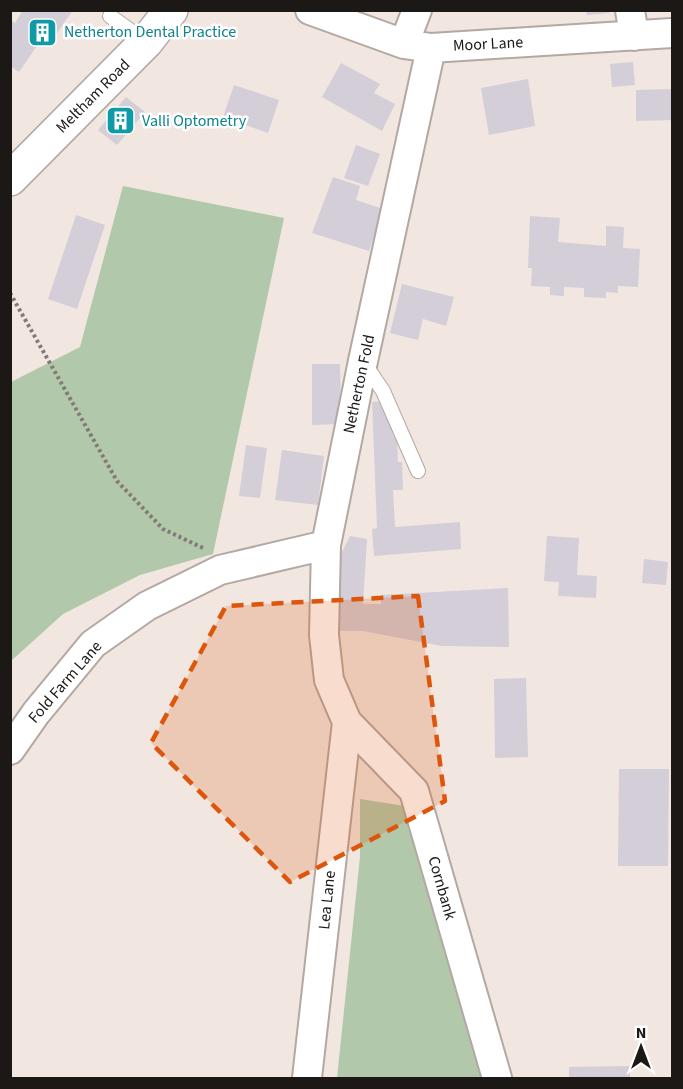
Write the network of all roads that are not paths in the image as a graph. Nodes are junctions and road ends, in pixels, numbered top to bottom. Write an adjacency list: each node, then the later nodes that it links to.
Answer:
1 (171, 10): 7 (main road, Meltham Road)
2 (309, 10): 8 (street, Moor Lane)
3 (417, 10): 8 (street, Netherton Fold)
4 (110, 16): 7 (lane)
5 (632, 23): 6 (street, Moor Lane); 8 (street, Moor Lane)
6 (672, 33)
7 (146, 42): 9 (main road, Meltham Road)
8 (418, 46): 10 (street, Netherton Fold)
9 (10, 179)
10 (363, 361): 11 (lane); 12 (street, Netherton Fold)
11 (418, 471)
12 (326, 545): 13 (street, Netherton Fold); 14 (street, Fold Farm Lane)
13 (346, 722): 15 (street, Lea Lane); 16 (street, Cornbank)
14 (10, 750)
15 (307, 1078)
16 (497, 1078)

